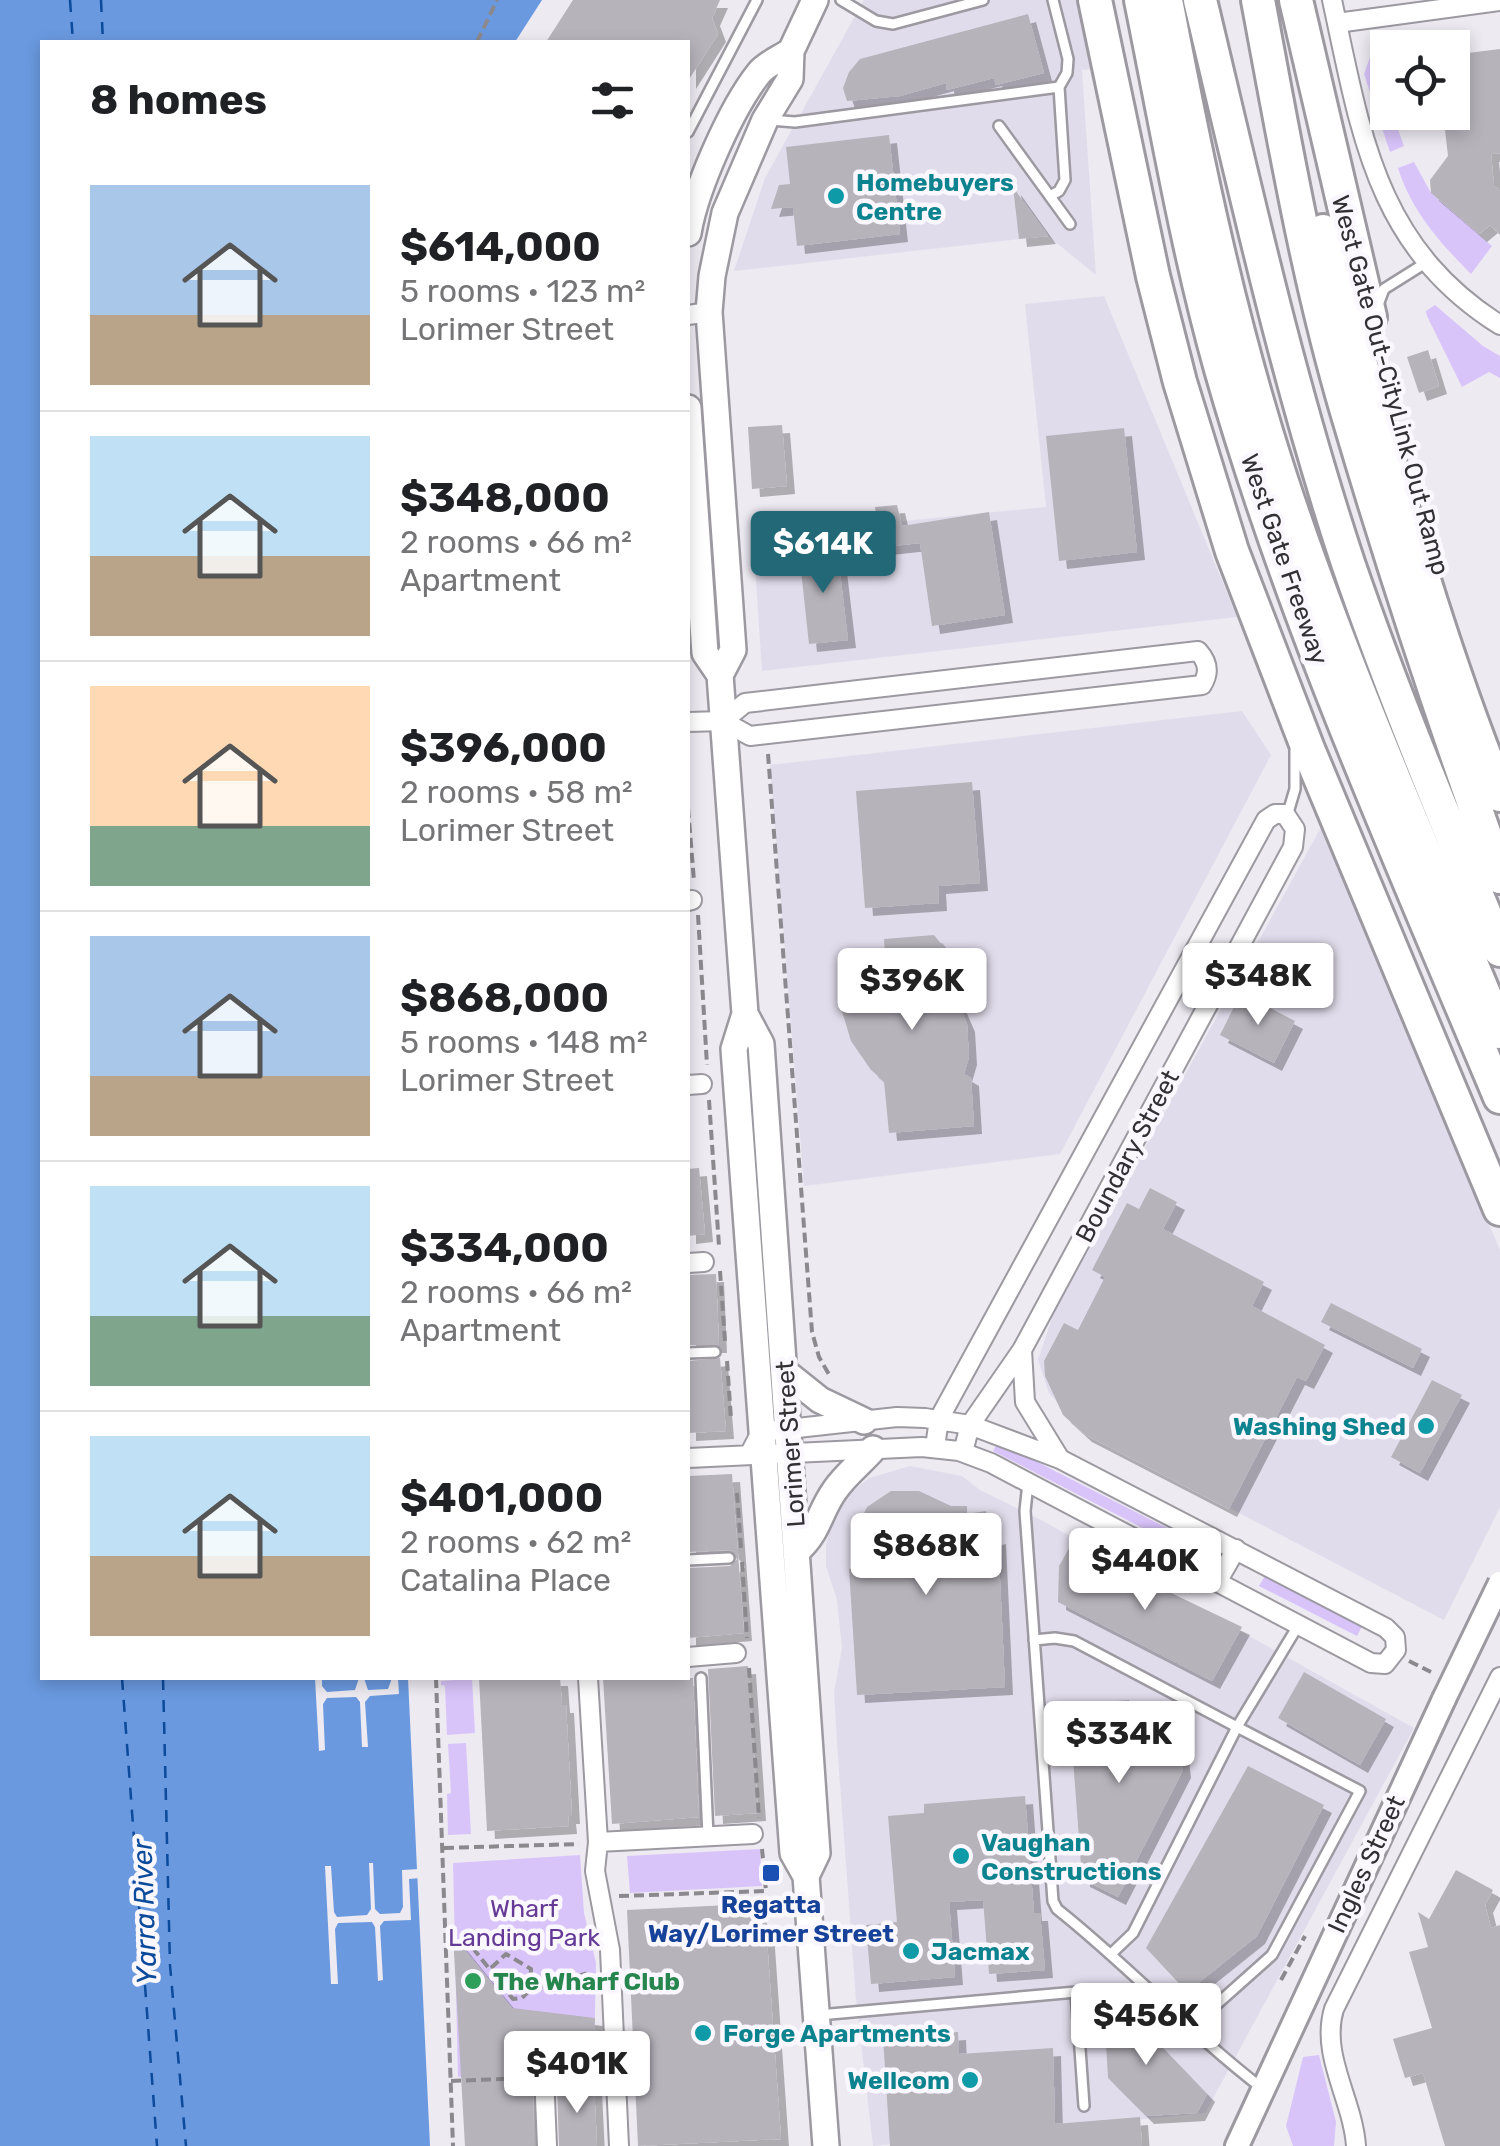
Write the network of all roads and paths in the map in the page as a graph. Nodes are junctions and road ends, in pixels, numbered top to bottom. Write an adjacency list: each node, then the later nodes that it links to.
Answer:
1 (497, 0): 18 (path)
2 (758, 0): 23 (lane)
3 (815, 0): 19 (main road, Lorimer Street)
4 (841, 0): 5 (lane)
5 (982, 0)
6 (1053, 0): 20 (lane)
7 (1094, 0): 36 (highway)
8 (1113, 0): 53 (highway)
9 (1141, 0): 52 (highway, West Gate Freeway)
10 (1166, 0): 51 (highway)
11 (1200, 0): 28 (highway)
12 (1218, 0): 28 (highway)
13 (1258, 0): 44 (highway); 47 (highway)
14 (1296, 0): 31 (highway, West Gate Out-CityLink Out Ramp)
15 (1332, 0): 17 (street)
16 (1500, 0): 17 (street)
17 (1337, 23): 29 (street)
18 (478, 40)
19 (792, 51): 21 (main road, Lorimer Street); 24 (main road, Lorimer Street)
20 (1059, 87): 21 (lane); 25 (lane)
21 (765, 120): 30 (main road, Lorimer Street)
22 (999, 126): 25 (lane)
23 (690, 128)
24 (693, 184): 26 (main road, Lorimer Street)
25 (1050, 196): 27 (lane)
26 (690, 213)
27 (1070, 224)
28 (1255, 231): 49 (highway)
29 (1427, 262): 31 (lane); 32 (street)
30 (698, 314): 35 (main road, Lorimer Street)
31 (1371, 322): 43 (highway, West Gate Out-CityLink Out Ramp)
32 (1500, 324)
33 (690, 435): 35 (main road, Lorimer Street)
34 (1024, 670): 37 (street); 38 (street); 38 (street)
35 (720, 675): 39 (main road, Lorimer Street)
36 (1280, 678): 45 (lane); 54 (highway)
37 (884, 686): 39 (street); 40 (street)
38 (1028, 706): 40 (street)
39 (723, 720): 41 (street); 42 (street); 50 (main road, Lorimer Street)
40 (888, 721): 42 (street)
41 (690, 722)
42 (771, 733): 62 (path)
43 (1500, 767)
44 (1500, 795)
45 (1287, 816): 58 (street, Boundary Street); 64 (street, Boundary Street)
46 (690, 831): 48 (path)
47 (1500, 877)
48 (690, 900)
49 (1500, 950)
50 (745, 1014): 61 (main road, Lorimer Street); 68 (main road, Lorimer Street)
51 (1500, 1032)
52 (1500, 1096)
53 (1500, 1161)
54 (1500, 1209)
55 (728, 1245): 56 (path)
56 (719, 1246)
57 (730, 1265): 63 (path)
58 (1022, 1350): 66 (street, Boundary Street); 73 (street)
59 (715, 1352): 60 (lane)
60 (690, 1354)
61 (785, 1372): 65 (main road); 67 (main road, Lorimer Street)
62 (836, 1384)
63 (732, 1419)
64 (939, 1419): 65 (street); 66 (street); 69 (street, Boundary Street)
65 (864, 1421): 67 (street)
66 (970, 1425): 71 (street, Boundary Street); 73 (street)
67 (790, 1441): 68 (street); 70 (street); 77 (main road, Lorimer Street)
68 (758, 1447): 72 (street); 95 (main road, Lorimer Street)
69 (935, 1447): 70 (street); 71 (street)
70 (873, 1448): 77 (main road)
71 (963, 1452): 74 (street)
72 (690, 1458)
73 (1060, 1460): 76 (street)
74 (1028, 1483): 80 (street); 83 (lane)
75 (738, 1493): 84 (path)
76 (1236, 1549): 80 (street); 82 (street)
77 (798, 1551): 95 (main road, Lorimer Street)
78 (729, 1558): 79 (lane)
79 (690, 1560)
80 (1218, 1582): 82 (street)
81 (1500, 1583): 109 (street, Ingles Street, bridge)
82 (1298, 1624): 90 (lane)
83 (1034, 1640): 90 (lane); 99 (lane)
84 (744, 1653): 85 (street); 91 (path)
85 (690, 1658)
86 (1500, 1677): 116 (street, Ingles Street)
87 (701, 1678): 92 (lane)
88 (436, 1680): 94 (path)
89 (588, 1680): 93 (street)
90 (1236, 1727): 99 (lane); 105 (lane)
91 (758, 1832): 92 (street); 96 (path)
92 (708, 1836): 93 (street)
93 (598, 1842): 94 (path); 100 (street)
94 (444, 1848): 98 (path)
95 (806, 1876): 104 (main road, Lorimer Street)
96 (619, 1896)
97 (1305, 1936): 102 (path)
98 (447, 1938): 101 (path); 108 (path)
99 (1112, 1953): 105 (lane)
100 (610, 1967): 103 (path); 106 (street)
101 (490, 1968): 103 (path); 103 (path)
102 (1282, 1980)
103 (530, 1990)
104 (816, 2015): 110 (lane); 114 (main road, Lorimer Street)
105 (1189, 2029): 109 (lane)
106 (616, 2070): 107 (street); 113 (street)
107 (544, 2074): 108 (path); 112 (street)
108 (450, 2082): 111 (path)
109 (1263, 2088): 115 (street, Ingles Street)
110 (1084, 2106)
111 (453, 2146)
112 (547, 2146)
113 (619, 2146)
114 (826, 2146)
115 (1237, 2146)
116 (1356, 2146)

